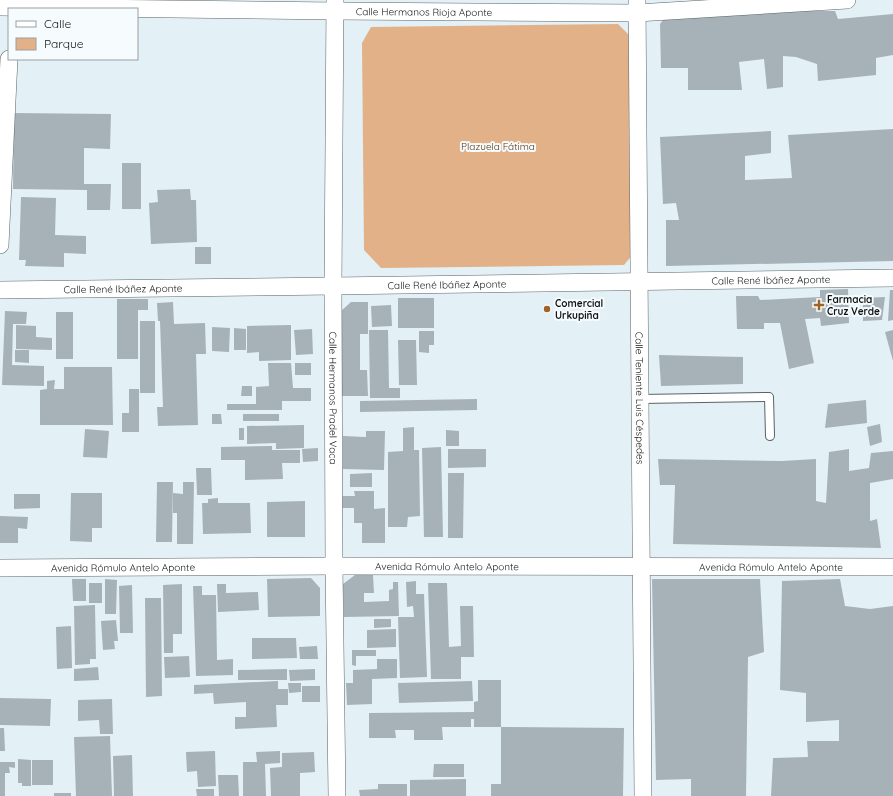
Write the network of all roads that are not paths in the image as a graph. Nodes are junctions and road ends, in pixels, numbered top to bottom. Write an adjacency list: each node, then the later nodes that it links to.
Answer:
1 (847, 0): 4 (street, Calle Hermanos Rioja Aponte)
2 (9, 6): 3 (street, Calle Hermanos Rioja Aponte)
3 (335, 6): 4 (street, Calle Hermanos Rioja Aponte); 9 (street, Calle Hermanos Pradel Vaca)
4 (637, 6): 8 (street, Calle Teniente Luis Céspedes)
5 (9, 60): 6 (street)
6 (0, 245)
7 (893, 278): 8 (street, Calle René Ibáñez Aponte)
8 (640, 281): 9 (street, Calle René Ibáñez Aponte); 11 (street, Calle Teniente Luis Céspedes)
9 (333, 286): 10 (street, Calle René Ibáñez Aponte); 13 (street, Calle Hermanos Pradel Vaca)
10 (0, 290)
11 (641, 399): 12 (lane); 14 (street, Calle Teniente Luis Céspedes)
12 (770, 436)
13 (334, 566): 14 (street, Avenida Rómulo Antelo Aponte); 16 (street, Avenida Rómulo Antelo Aponte); 17 (street, Calle Hermanos Pradel Vaca)
14 (642, 566): 15 (street, Avenida Rómulo Antelo Aponte); 18 (street, Calle Teniente Luis Céspedes)
15 (893, 567)
16 (0, 568)
17 (338, 796)
18 (643, 796)

